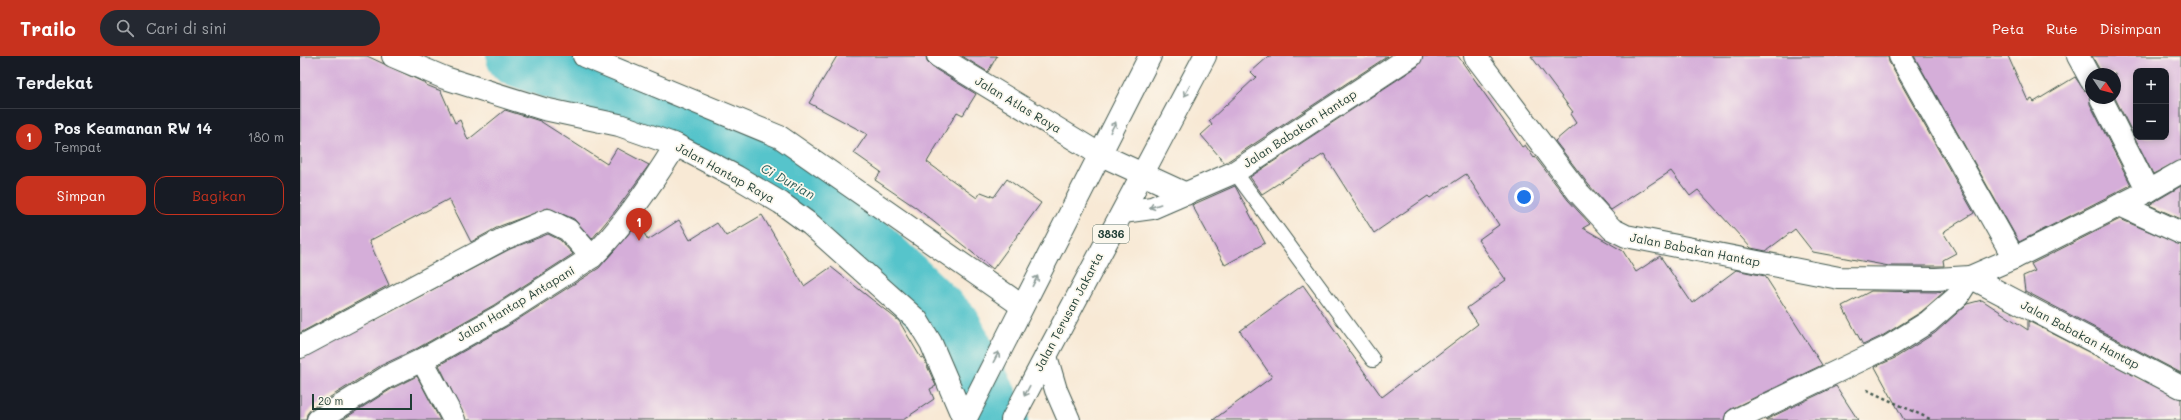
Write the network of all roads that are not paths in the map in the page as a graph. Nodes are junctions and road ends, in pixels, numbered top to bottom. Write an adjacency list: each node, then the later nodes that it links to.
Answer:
1 (392, 56): 12 (street, Jalan Hantap Raya)
2 (584, 56): 25 (street)
3 (938, 56): 13 (street, Jalan Atlas Raya)
4 (1150, 56): 13 (street, one-way to 4)
5 (1205, 56): 16 (street, Jalan Terusan Jakarta / 3836, one-way to 16)
6 (1411, 56): 14 (street, Jalan Babakan Hantap)
7 (1475, 56): 24 (street, Jalan Babakan Hantap)
8 (1900, 56): 23 (street)
9 (2078, 56): 10 (street)
10 (2085, 69)
11 (2104, 104): 17 (street)
12 (676, 145): 22 (street, Jalan Hantap Antapani); 34 (street, Jalan Hantap Raya)
13 (1099, 154): 16 (street, Jalan Atlas Raya); 25 (street, one-way to 13)
14 (1235, 172): 18 (street, Jalan Babakan Hantap); 29 (lane)
15 (2181, 172): 17 (street)
16 (1142, 175): 18 (street); 20 (street, Jalan Terusan Jakarta / 3836)
17 (2148, 191): 19 (street)
18 (1186, 194): 20 (street, Jalan Babakan Hantap, one-way to 20)
19 (2126, 208): 21 (street); 23 (street)
20 (1123, 212): 27 (street, Jalan Terusan Jakarta / 3836)
21 (2181, 233)
22 (592, 257): 26 (street); 28 (street, Jalan Hantap Antapani)
23 (2014, 258): 24 (street)
24 (1974, 279): 30 (street, Jalan Babakan Hantap); 36 (street)
25 (1020, 311): 34 (street, one-way to 25)
26 (300, 347)
27 (1046, 356): 31 (street, Jalan Terusan Jakarta / 3836, one-way to 31); 35 (street)
28 (422, 360): 32 (street, Jalan Hantap Antapani); 33 (street)
29 (1373, 360)
30 (2181, 388)
31 (1014, 416)
32 (318, 420)
33 (454, 420)
34 (964, 420)
35 (1069, 420)
36 (1736, 420)

